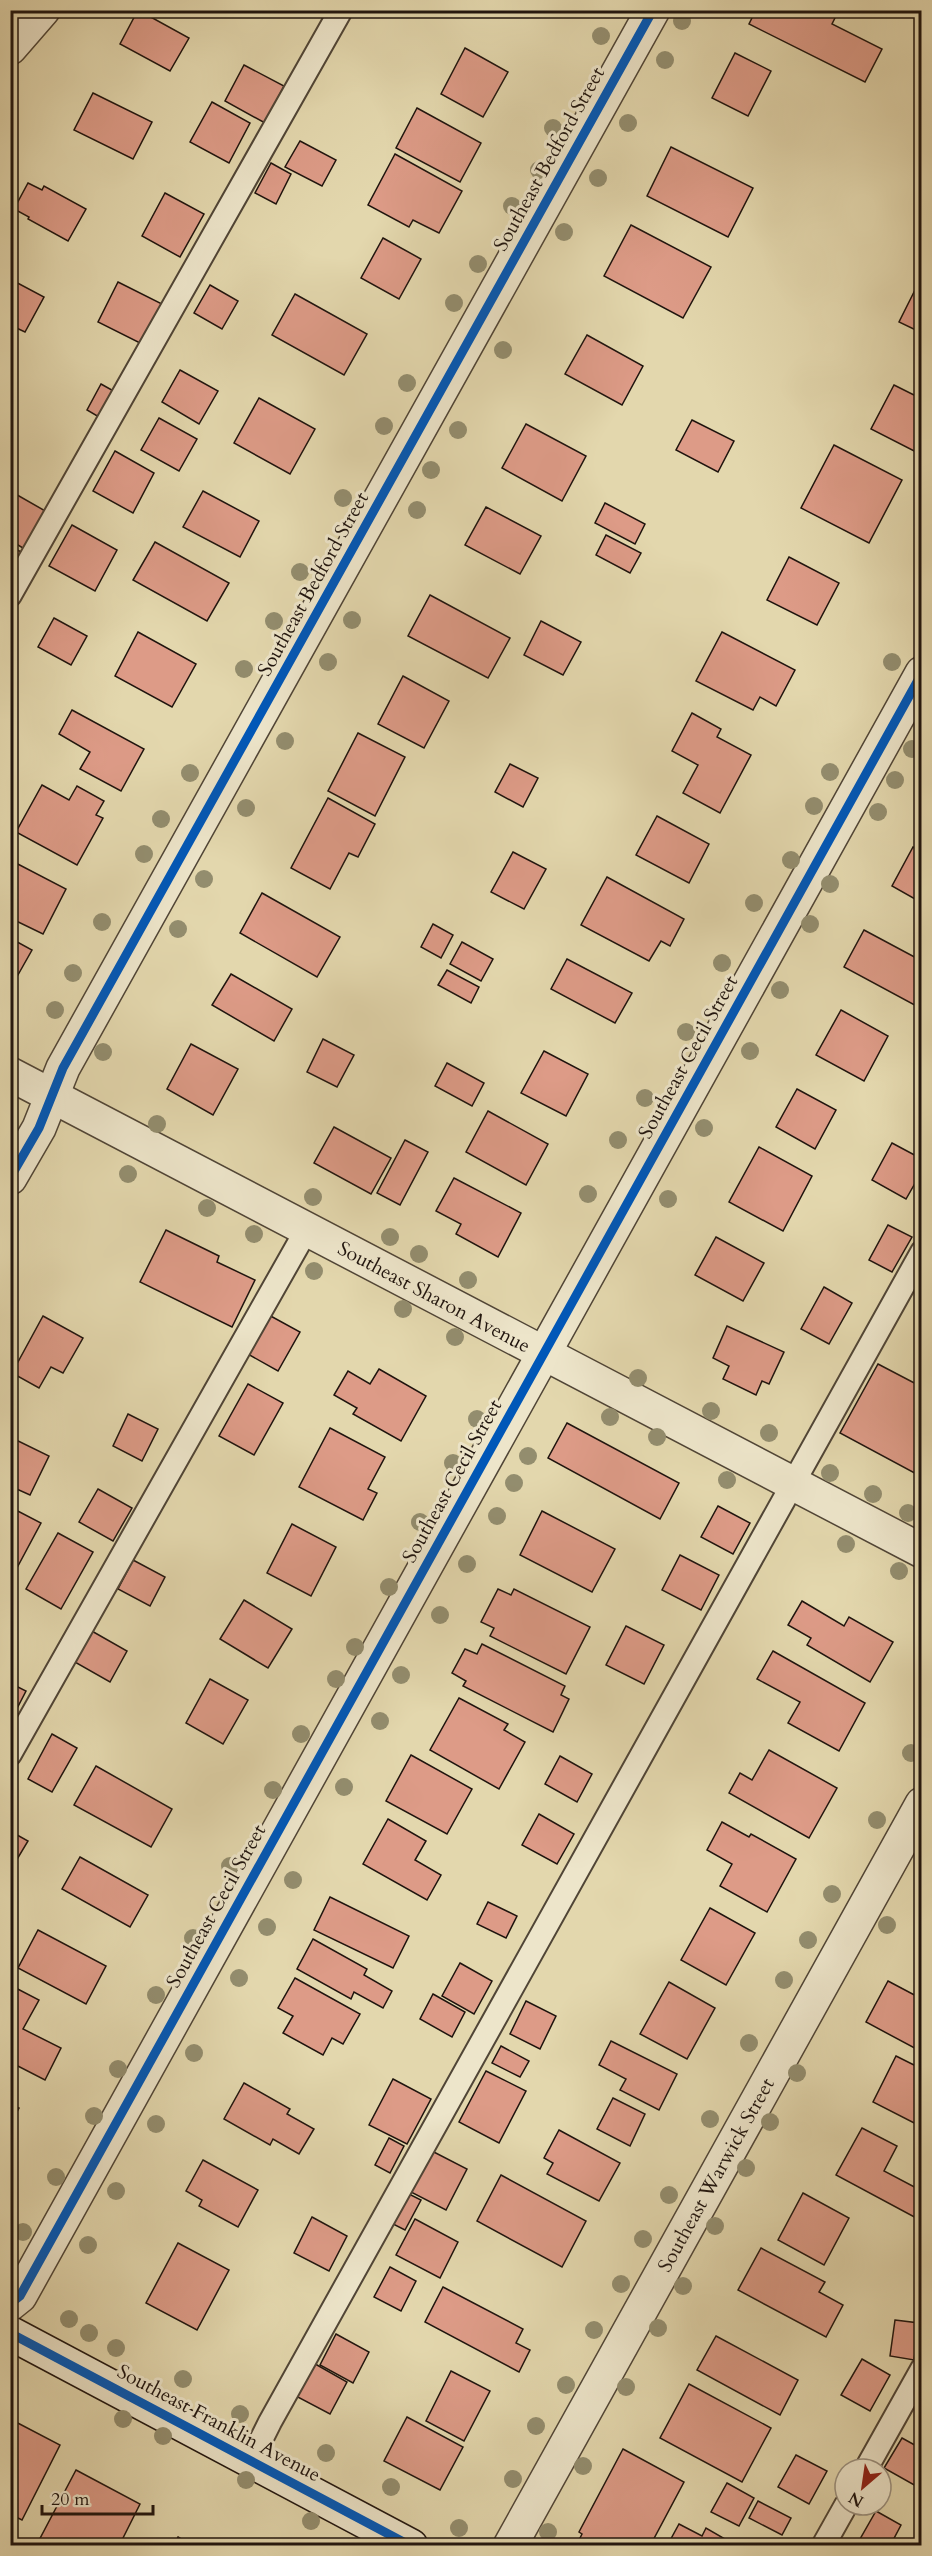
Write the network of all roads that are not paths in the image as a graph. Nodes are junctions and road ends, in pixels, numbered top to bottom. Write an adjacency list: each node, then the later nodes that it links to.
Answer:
1 (43, 10): 4 (street)
2 (341, 10): 5 (lane)
3 (653, 10): 8 (street, Southeast Bedford Street)
4 (10, 48)
5 (10, 595)
6 (921, 673): 12 (street, Southeast Cecil Street)
7 (10, 1074): 8 (street, Southeast Sharon Avenue)
8 (52, 1097): 9 (street, Southeast Bedford Street); 10 (street, Southeast Sharon Avenue)
9 (10, 1178)
10 (307, 1229): 12 (street, Southeast Sharon Avenue); 15 (lane)
11 (921, 1252): 13 (lane)
12 (543, 1355): 13 (street, Southeast Sharon Avenue); 17 (street, Southeast Cecil Street)
13 (792, 1485): 14 (street, Southeast Sharon Avenue); 21 (lane)
14 (921, 1551)
15 (10, 1754)
16 (921, 1804): 24 (street, Southeast Warwick Street)
17 (10, 2304)
18 (10, 2333): 21 (street, Southeast Franklin Avenue)
19 (921, 2369): 20 (lane)
20 (873, 2457)
21 (251, 2460): 23 (street, Southeast Franklin Avenue)
22 (839, 2517): 25 (lane)
23 (411, 2546)
24 (510, 2546)
25 (823, 2546)

